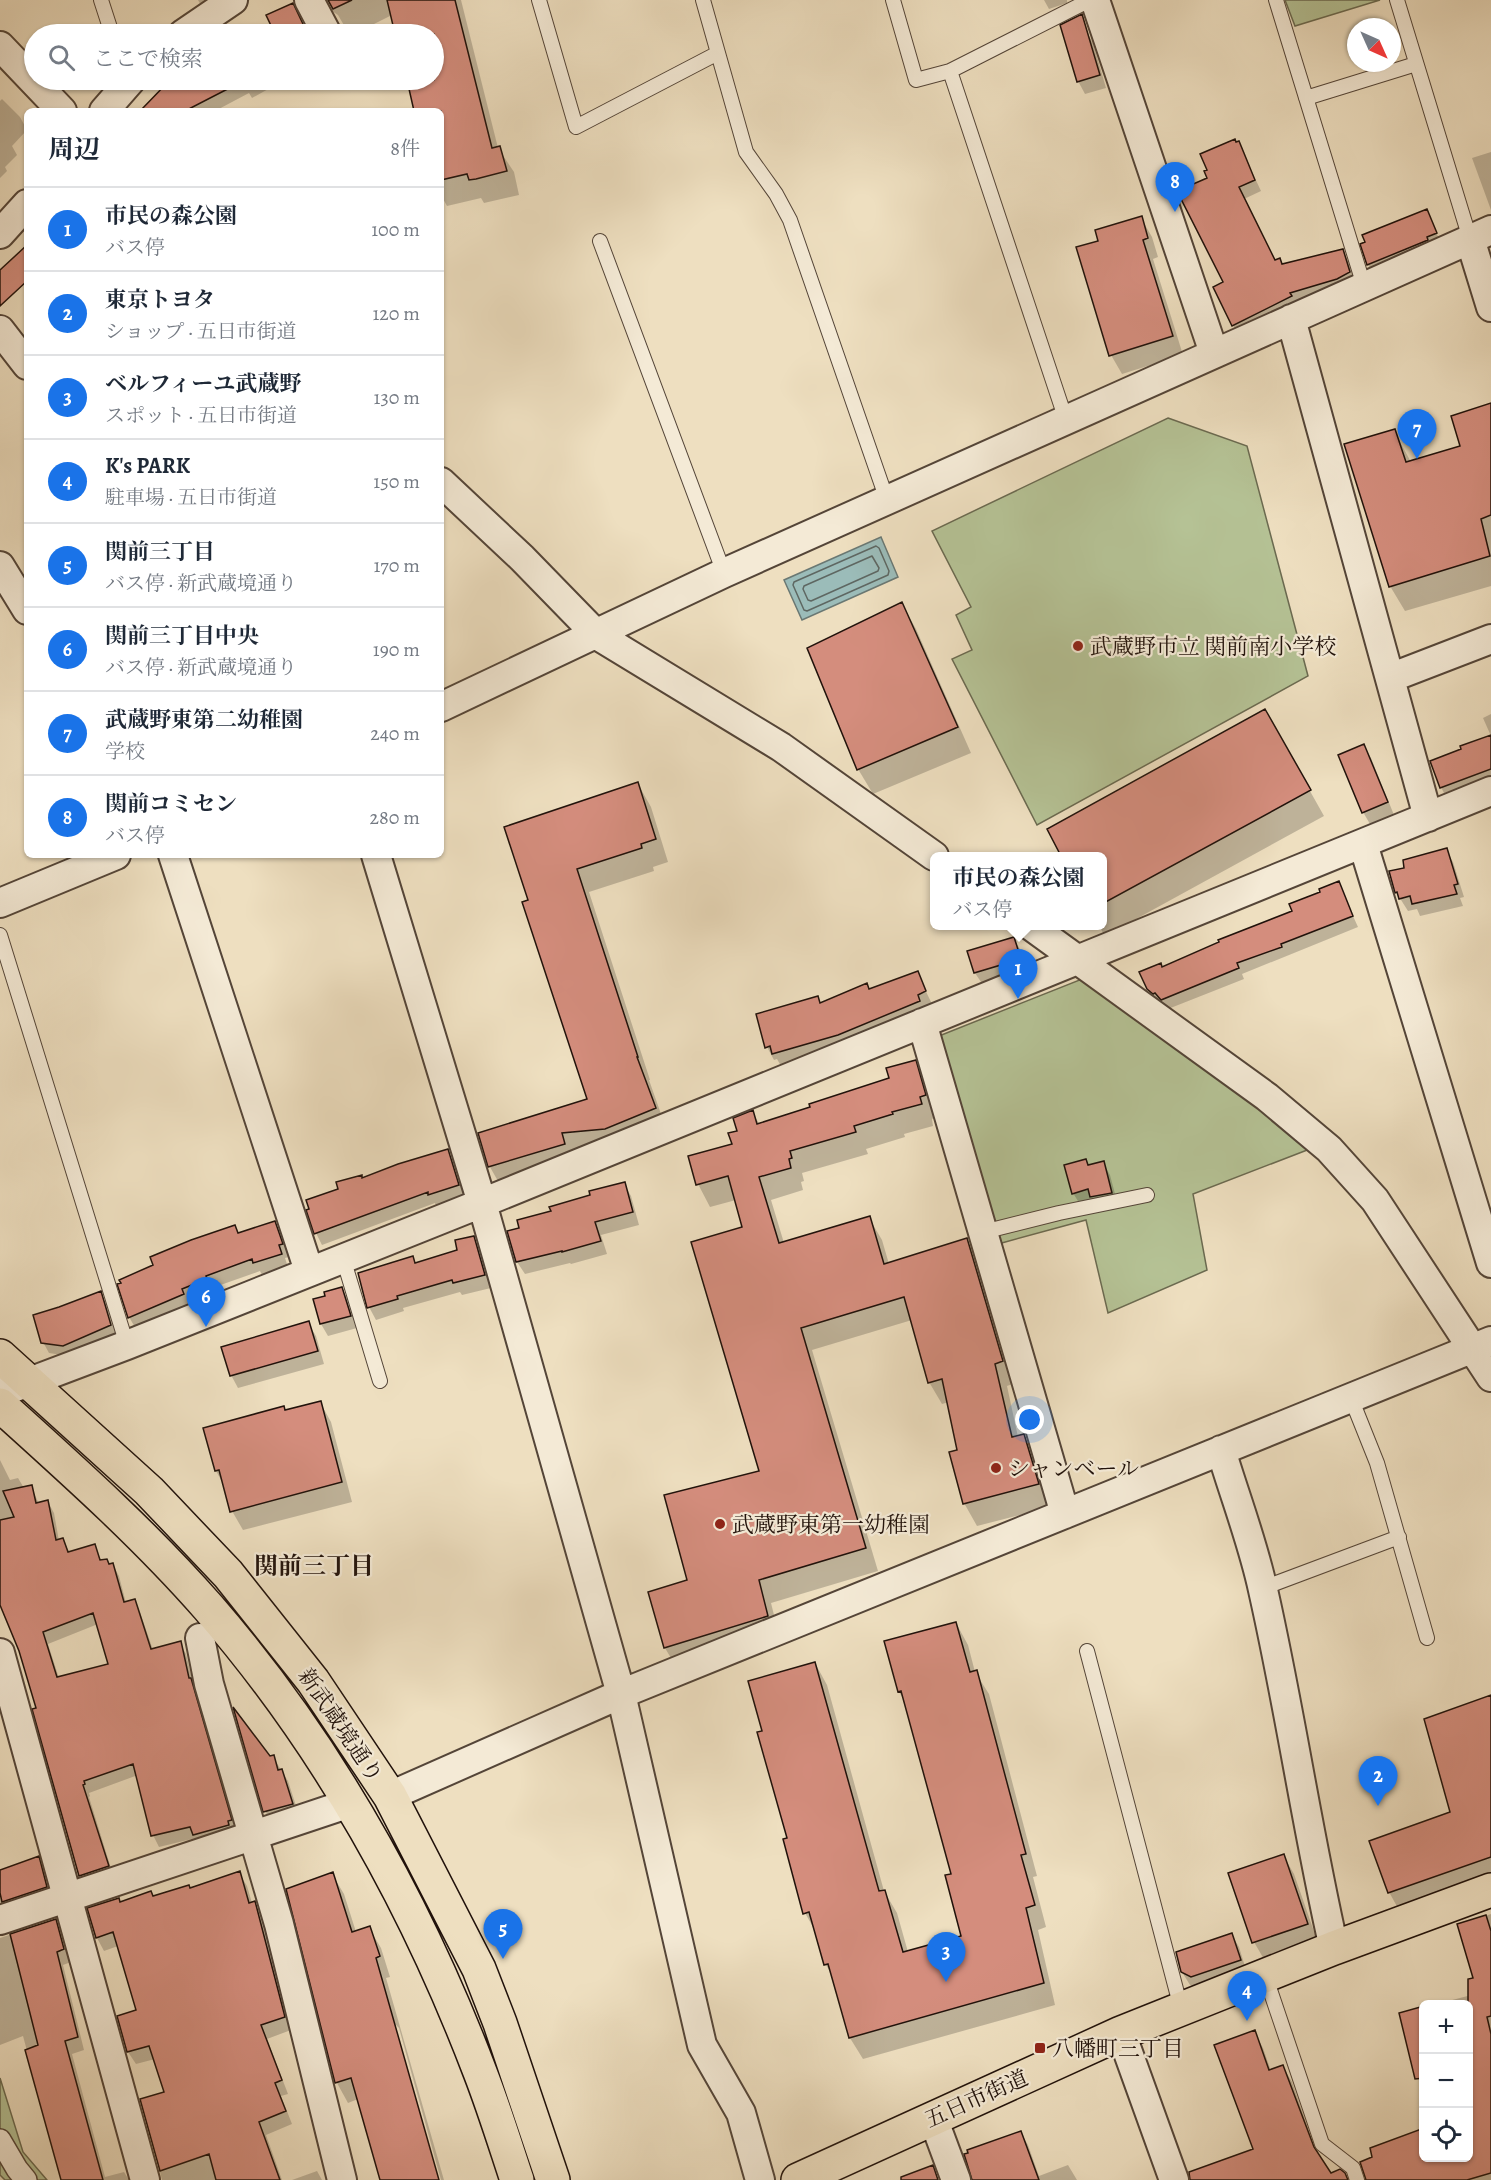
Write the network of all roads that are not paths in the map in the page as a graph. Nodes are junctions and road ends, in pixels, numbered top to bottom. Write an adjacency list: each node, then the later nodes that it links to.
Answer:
1 (101, 0): 11 (lane)
2 (233, 0): 12 (street)
3 (309, 0): 13 (street)
4 (539, 0): 15 (lane)
5 (703, 0): 15 (lane)
6 (894, 0): 18 (lane)
7 (1090, 0): 18 (lane)
8 (1095, 0): 32 (street)
9 (1276, 0): 21 (lane)
10 (1397, 0): 16 (lane)
11 (109, 24)
12 (198, 24)
13 (322, 24)
14 (0, 46): 17 (street)
15 (718, 53): 36 (lane)
16 (1416, 64): 21 (lane); 26 (lane)
17 (24, 71)
18 (950, 72): 34 (lane)
19 (42, 90): 22 (street)
20 (121, 90): 23 (street)
21 (1306, 98): 28 (lane)
22 (59, 108)
23 (106, 108)
24 (24, 207): 25 (street)
25 (0, 234)
26 (1481, 235): 28 (street); 29 (street)
27 (600, 241): 38 (lane)
28 (1364, 286): 30 (street)
29 (1491, 307)
30 (1291, 320): 32 (street); 42 (street)
31 (0, 330): 33 (street)
32 (1214, 353): 34 (street)
33 (24, 361)
34 (1066, 420): 36 (street)
35 (444, 485): 40 (street)
36 (886, 500): 38 (street)
37 (0, 566): 39 (street)
38 (724, 573): 40 (street)
39 (24, 605)
40 (597, 635): 43 (street); 47 (street)
41 (1491, 639): 42 (street)
42 (1390, 678): 45 (street)
43 (444, 706)
44 (1491, 791): 45 (street)
45 (1428, 817): 46 (street)
46 (1363, 844): 54 (street); 60 (street)
47 (930, 853)
48 (109, 858): 51 (street)
49 (173, 858): 61 (street)
50 (377, 858): 57 (street)
51 (0, 903)
52 (1037, 930): 54 (street)
53 (0, 935): 63 (lane)
54 (1078, 959): 55 (street); 62 (street)
55 (922, 1023): 57 (street); 58 (street)
56 (1147, 1196): 58 (lane)
57 (482, 1203): 59 (street); 78 (street)
58 (982, 1232): 71 (street)
59 (343, 1258): 61 (street); 66 (lane)
60 (1491, 1263)
61 (309, 1271): 63 (street)
62 (1482, 1344): 65 (street); 68 (street)
63 (127, 1345): 67 (street)
64 (0, 1356): 67 (main road, 新武蔵境通り)
65 (1491, 1377)
66 (380, 1381)
67 (14, 1387): 79 (main road, 新武蔵境通り)
68 (1351, 1398): 70 (street); 72 (lane)
69 (0, 1405): 80 (main road, 新武蔵境通り)
70 (1221, 1450): 71 (street); 73 (street)
71 (1065, 1514): 78 (street)
72 (1399, 1537): 73 (lane); 75 (lane)
73 (1263, 1588): 85 (street)
74 (200, 1638): 81 (street)
75 (1427, 1638)
76 (1087, 1651): 87 (lane)
77 (0, 1653): 83 (street)
78 (621, 1694): 79 (street); 96 (street)
79 (390, 1796): 95 (main road, 新武蔵境通り)
80 (350, 1803): 81 (street); 94 (main road, 新武蔵境通り)
81 (254, 1835): 83 (street); 93 (street)
82 (1491, 1890): 85 (main road, 五日市街道)
83 (68, 1898): 84 (street); 92 (street)
84 (0, 1920)
85 (1334, 1948): 86 (main road, 五日市街道)
86 (1265, 1975): 87 (main road, 五日市街道); 100 (lane)
87 (1181, 2008): 88 (main road, 五日市街道)
88 (1121, 2033): 89 (main road, 五日市街道); 99 (street)
89 (933, 2118): 97 (main road, 五日市街道); 98 (street)
90 (0, 2140): 91 (street)
91 (26, 2180)
92 (145, 2180)
93 (342, 2180)
94 (517, 2180)
95 (553, 2180)
96 (760, 2180)
97 (798, 2180)
98 (956, 2180)
99 (1174, 2180)
100 (1357, 2180)

